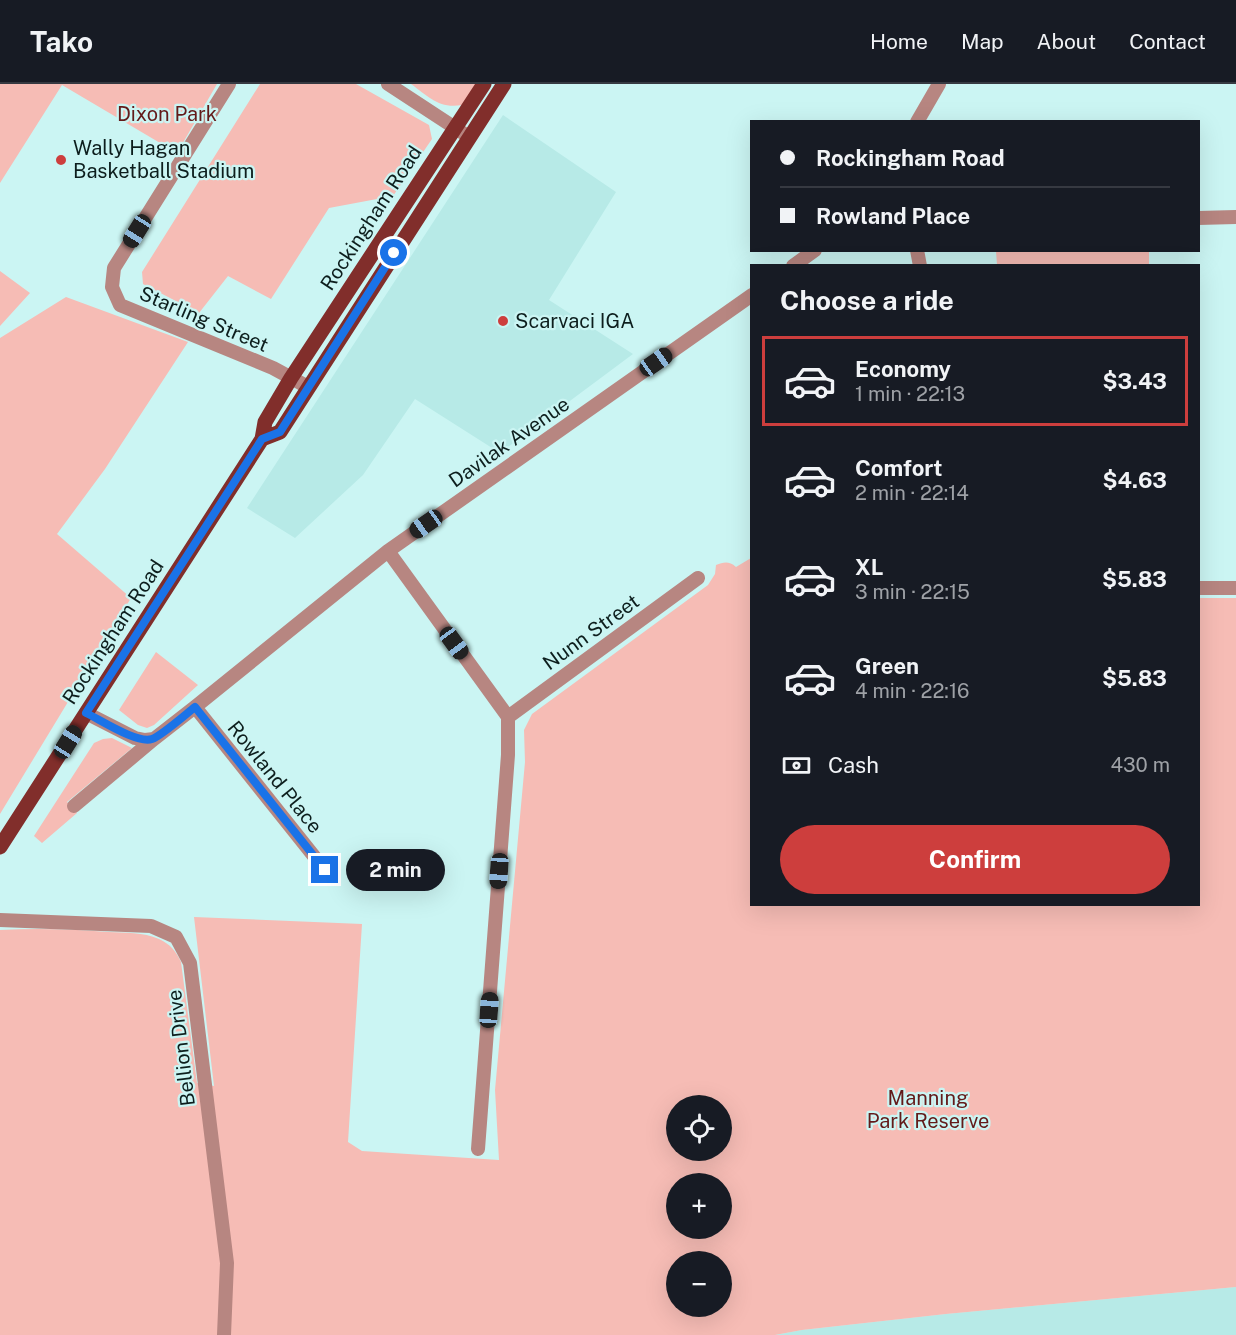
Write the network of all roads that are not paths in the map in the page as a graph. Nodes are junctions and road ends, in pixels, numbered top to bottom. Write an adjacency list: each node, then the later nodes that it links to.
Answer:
1 (229, 84): 14 (street, Starling Street)
2 (388, 84): 7 (street)
3 (484, 84): 7 (main road, Rockingham Road)
4 (504, 84): 8 (main road, Rockingham Road)
5 (939, 84): 6 (street)
6 (918, 120)
7 (456, 128): 8 (street); 14 (main road, Rockingham Road)
8 (469, 137): 15 (main road, Rockingham Road)
9 (1236, 217): 10 (street)
10 (1200, 218)
11 (812, 252): 12 (street)
12 (796, 264)
13 (750, 296): 17 (street, Davilak Avenue)
14 (291, 378): 15 (street, Starling Street); 16 (main road, Rockingham Road)
15 (308, 387): 16 (main road, Rockingham Road)
16 (262, 439): 22 (main road, Rockingham Road)
17 (388, 551): 21 (street, Davilak Avenue); 23 (street)
18 (698, 578): 23 (street, Nunn Street)
19 (1200, 588): 20 (street)
20 (1236, 588)
21 (195, 707): 24 (street, Davilak Avenue); 27 (street, Rowland Place)
22 (86, 713): 24 (street); 26 (main road, Rockingham Road)
23 (508, 717): 29 (street)
24 (154, 739): 25 (street, Davilak Avenue)
25 (74, 806)
26 (0, 847)
27 (325, 870)
28 (0, 920): 30 (street, Bellion Drive)
29 (478, 1149)
30 (224, 1335)

